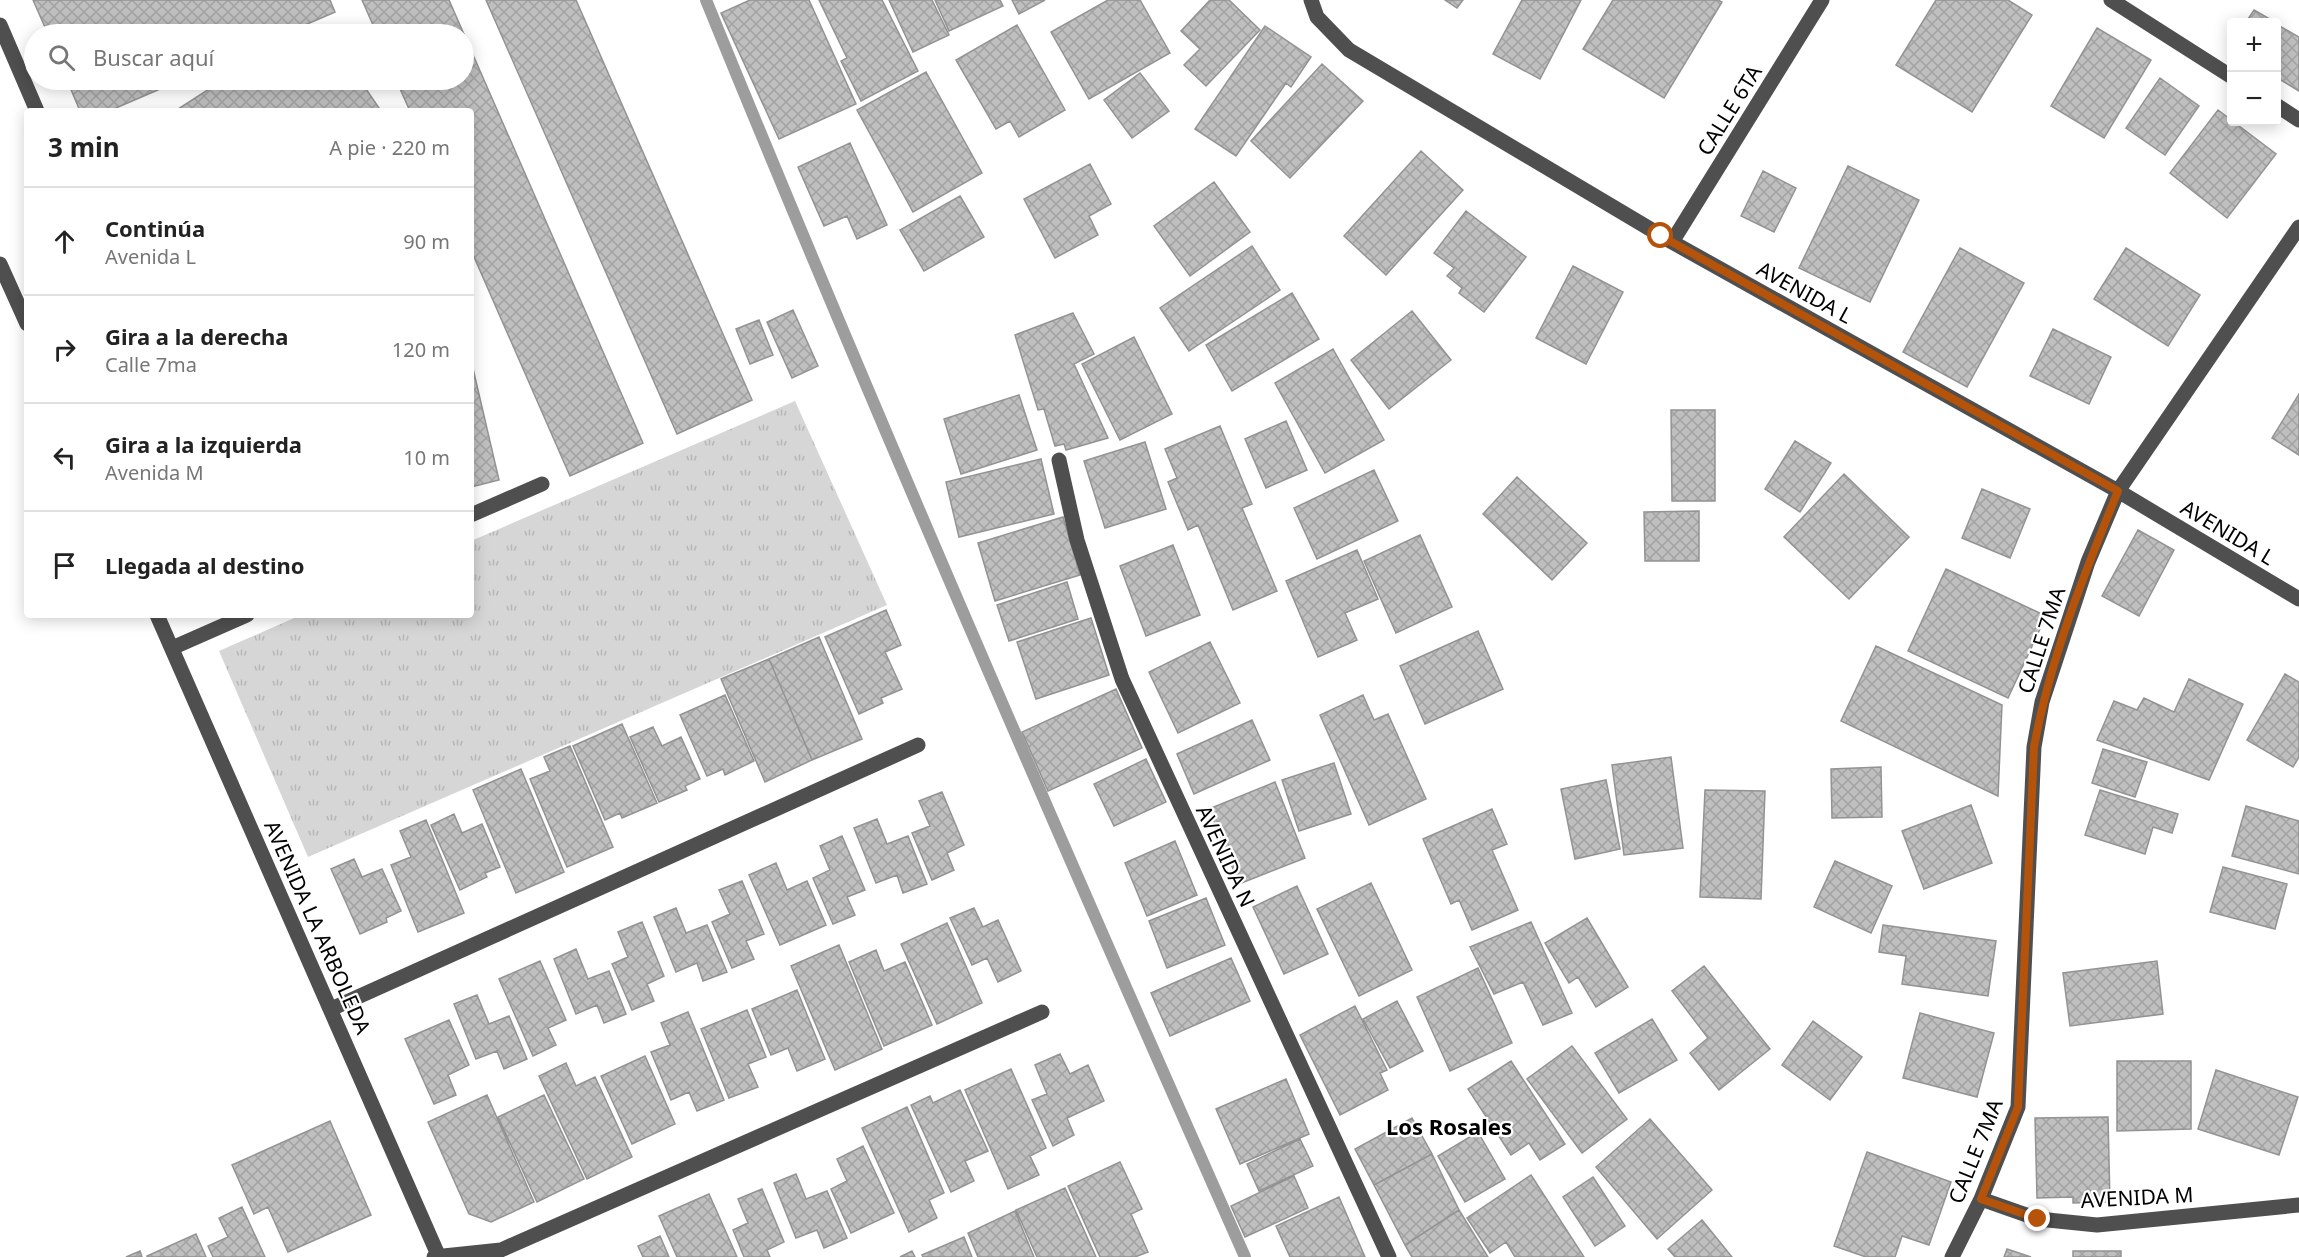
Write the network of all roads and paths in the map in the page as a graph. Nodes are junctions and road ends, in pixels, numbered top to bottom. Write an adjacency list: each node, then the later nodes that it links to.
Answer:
1 (1311, 0): 12 (street, AVENIDA L)
2 (1822, 0): 12 (street, CALLE 6TA)
3 (2111, 0): 5 (street)
4 (0, 25): 6 (street)
5 (2227, 74)
6 (24, 81)
7 (28, 90): 8 (street)
8 (36, 108)
9 (2281, 108): 10 (street)
10 (2299, 120)
11 (2299, 227): 17 (street, CALLE 7MA)
12 (1672, 242): 17 (street, AVENIDA L)
13 (0, 264): 14 (street)
14 (24, 317)
15 (1059, 460): 29 (street, AVENIDA N)
16 (542, 484): 18 (street)
17 (2118, 491): 19 (street, AVENIDA L); 26 (street, CALLE 7MA)
18 (474, 515)
19 (2299, 599)
20 (159, 618): 22 (street, AVENIDA LA ARBOLEDA)
21 (240, 618): 22 (street)
22 (172, 648): 24 (street, AVENIDA LA ARBOLEDA)
23 (918, 745): 24 (street)
24 (331, 1010): 28 (street, AVENIDA LA ARBOLEDA)
25 (1042, 1012): 28 (street)
26 (1981, 1199): 27 (street, AVENIDA M); 30 (street, CALLE 7MA)
27 (2299, 1205)
28 (437, 1256)
29 (1389, 1257)
30 (1952, 1257)

